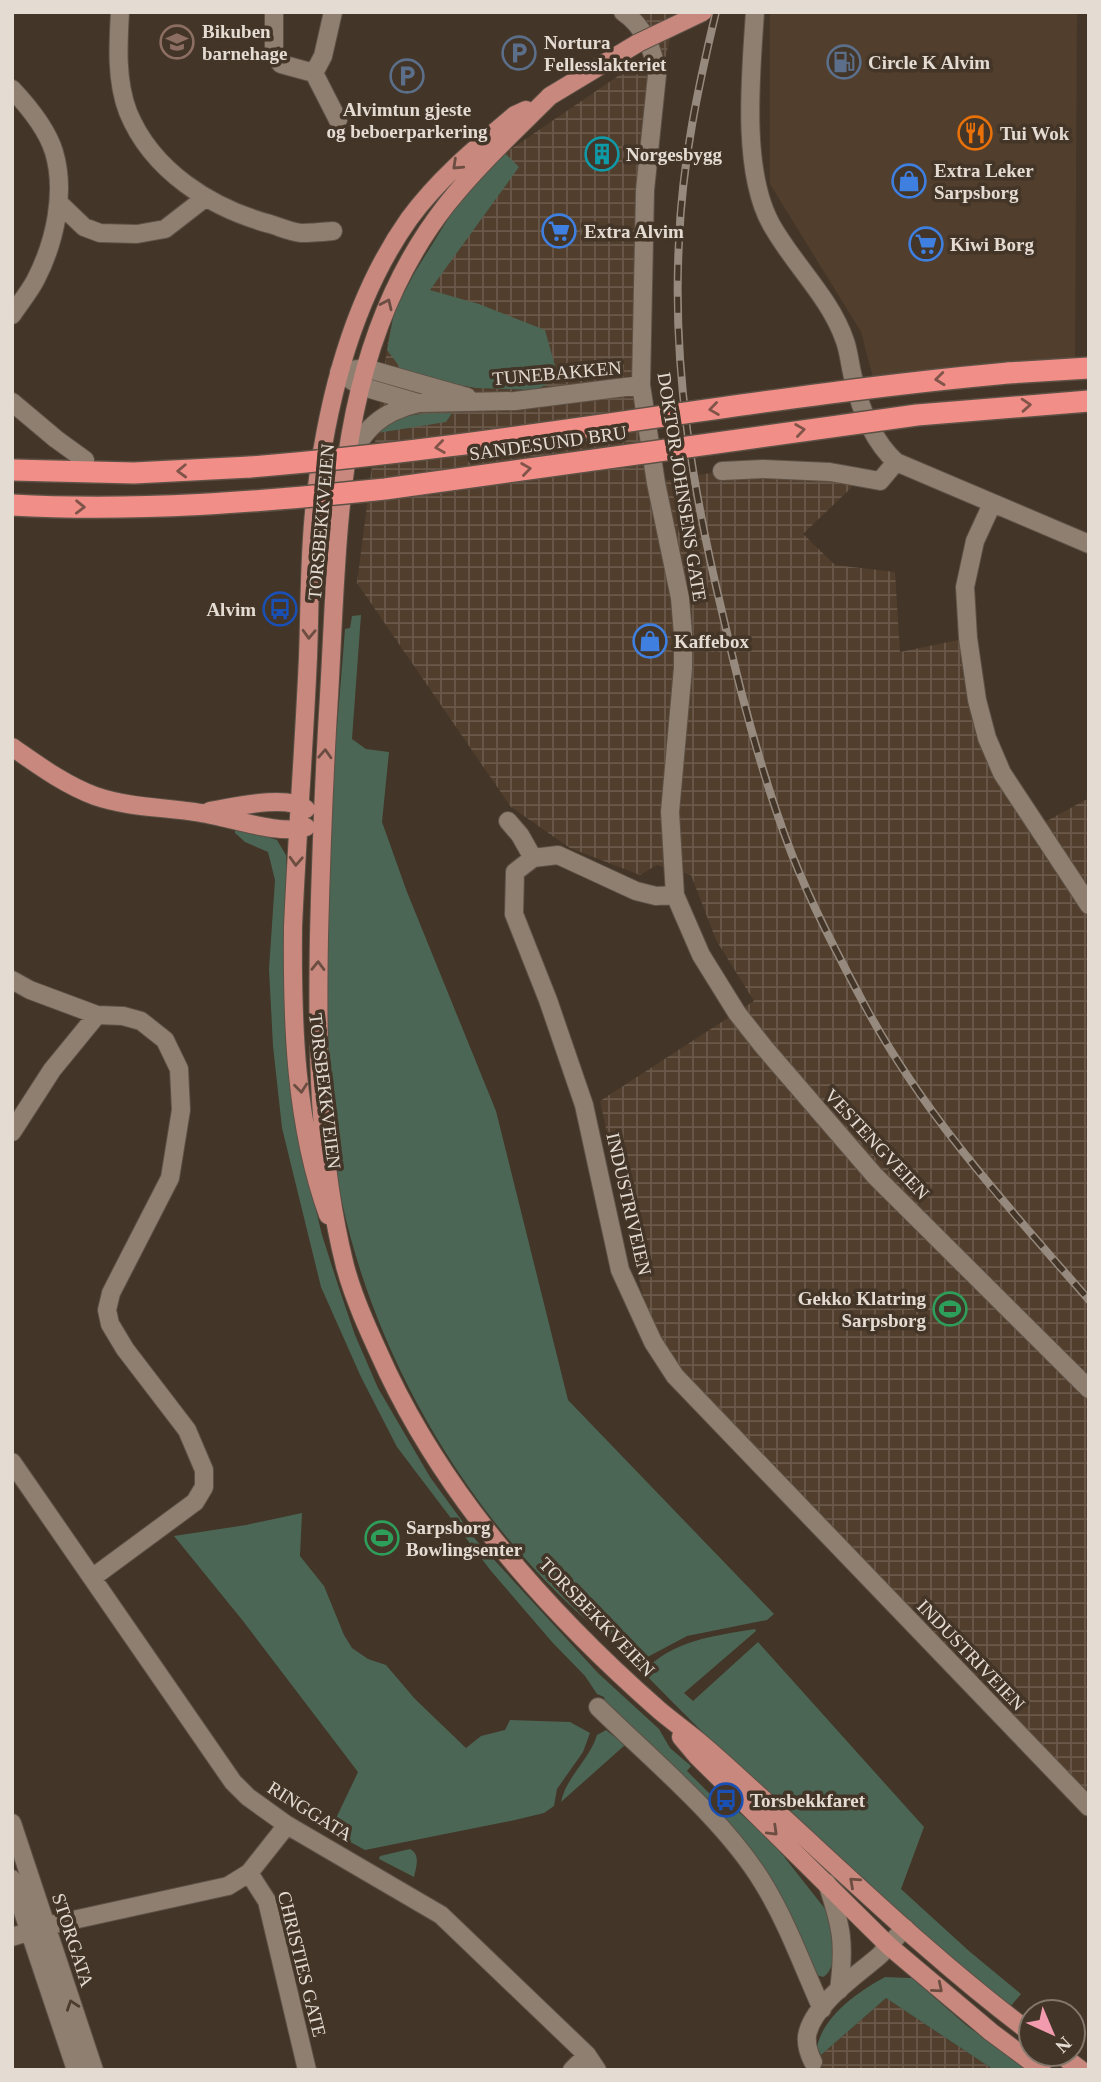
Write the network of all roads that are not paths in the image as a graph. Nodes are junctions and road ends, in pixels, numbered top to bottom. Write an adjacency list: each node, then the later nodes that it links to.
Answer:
1 (120, 12): 11 (street)
2 (274, 12): 7 (street)
3 (333, 12): 7 (street)
4 (623, 12): 19 (street, DOKTOR JOHNSENS GATE)
5 (703, 12): 9 (main road, bridge)
6 (755, 12): 26 (street)
7 (314, 73): 10 (street)
8 (12, 89): 12 (street)
9 (550, 96): 15 (main road, TORSBEKKVEIEN, one-way to 9); 17 (main road, TORSBEKKVEIEN, one-way to 17)
10 (338, 120)
11 (205, 198): 12 (street); 13 (street)
12 (59, 203): 14 (street)
13 (333, 232)
14 (12, 315)
15 (365, 368): 17 (street, TUNEBAKKEN); 18 (main road, TORSBEKKVEIEN); 20 (street, TUNEBAKKEN)
16 (1089, 368): 27 (highway, SANDESUND BRU, one-way to 27, bridge)
17 (339, 372): 18 (street, TUNEBAKKEN); 33 (main road, TORSBEKKVEIEN, one-way to 33)
18 (360, 386): 23 (street, TUNEBAKKEN); 25 (main road, TORSBEKKVEIEN)
19 (641, 386): 20 (street, TUNEBAKKEN); 39 (street, DOKTOR JOHNSENS GATE)
20 (477, 400): 23 (street, TUNEBAKKEN)
21 (1089, 401): 30 (highway, SANDESUND BRU, one-way to 21, bridge)
22 (12, 402): 24 (street)
23 (418, 403): 25 (street, TUNEBAKKEN)
24 (85, 460)
25 (345, 461): 36 (main road, TORSBEKKVEIEN, one-way to 25)
26 (896, 462): 28 (street); 29 (street)
27 (12, 470)
28 (722, 471)
29 (992, 504): 31 (street); 40 (street)
30 (12, 505)
31 (1089, 544)
32 (12, 747): 34 (main road)
33 (299, 803): 34 (main road); 36 (main road); 37 (main road, TORSBEKKVEIEN)
34 (200, 813): 37 (main road)
35 (508, 821): 38 (street)
36 (321, 822): 37 (main road); 44 (main road, TORSBEKKVEIEN, one-way to 36)
37 (297, 830): 44 (main road, TORSBEKKVEIEN, one-way to 44)
38 (533, 858): 39 (street); 50 (street, INDUSTRIVEIEN)
39 (675, 895): 45 (street, VESTENGVEIEN)
40 (1089, 905)
41 (12, 980): 42 (street)
42 (97, 1015): 43 (street); 47 (street)
43 (12, 1132)
44 (345, 1261): 49 (main road, TORSBEKKVEIEN)
45 (1089, 1390)
46 (12, 1462): 47 (street, RINGGATA)
47 (92, 1578): 52 (street, RINGGATA)
48 (598, 1707): 60 (street)
49 (659, 1710): 55 (main road, TORSBEKKVEIEN, one-way to 55); 56 (main road, TORSBEKKVEIEN, one-way to 49)
50 (1089, 1807)
51 (12, 1824): 57 (street, STORGATA)
52 (287, 1825): 53 (street); 63 (street, RINGGATA)
53 (249, 1873): 57 (street); 66 (street, CHRISTIES GATE)
54 (12, 1880): 57 (street, STORGATA)
55 (827, 1883): 58 (main road, TORSBEKKVEIEN); 59 (street, TORSBEKKVEIEN)
56 (905, 1928): 58 (street); 61 (main road, TORSBEKKVEIEN)
57 (29, 1931): 64 (street, STORGATA); 65 (street, STORGATA, one-way to 57)
58 (889, 1945): 59 (street); 68 (main road, TORSBEKKVEIEN, one-way to 68)
59 (839, 1990): 60 (street)
60 (822, 2009): 62 (street)
61 (1017, 2020)
62 (813, 2062)
63 (592, 2063): 67 (street)
64 (76, 2070)
65 (94, 2070)
66 (307, 2070)
67 (572, 2070)
68 (1042, 2070)

